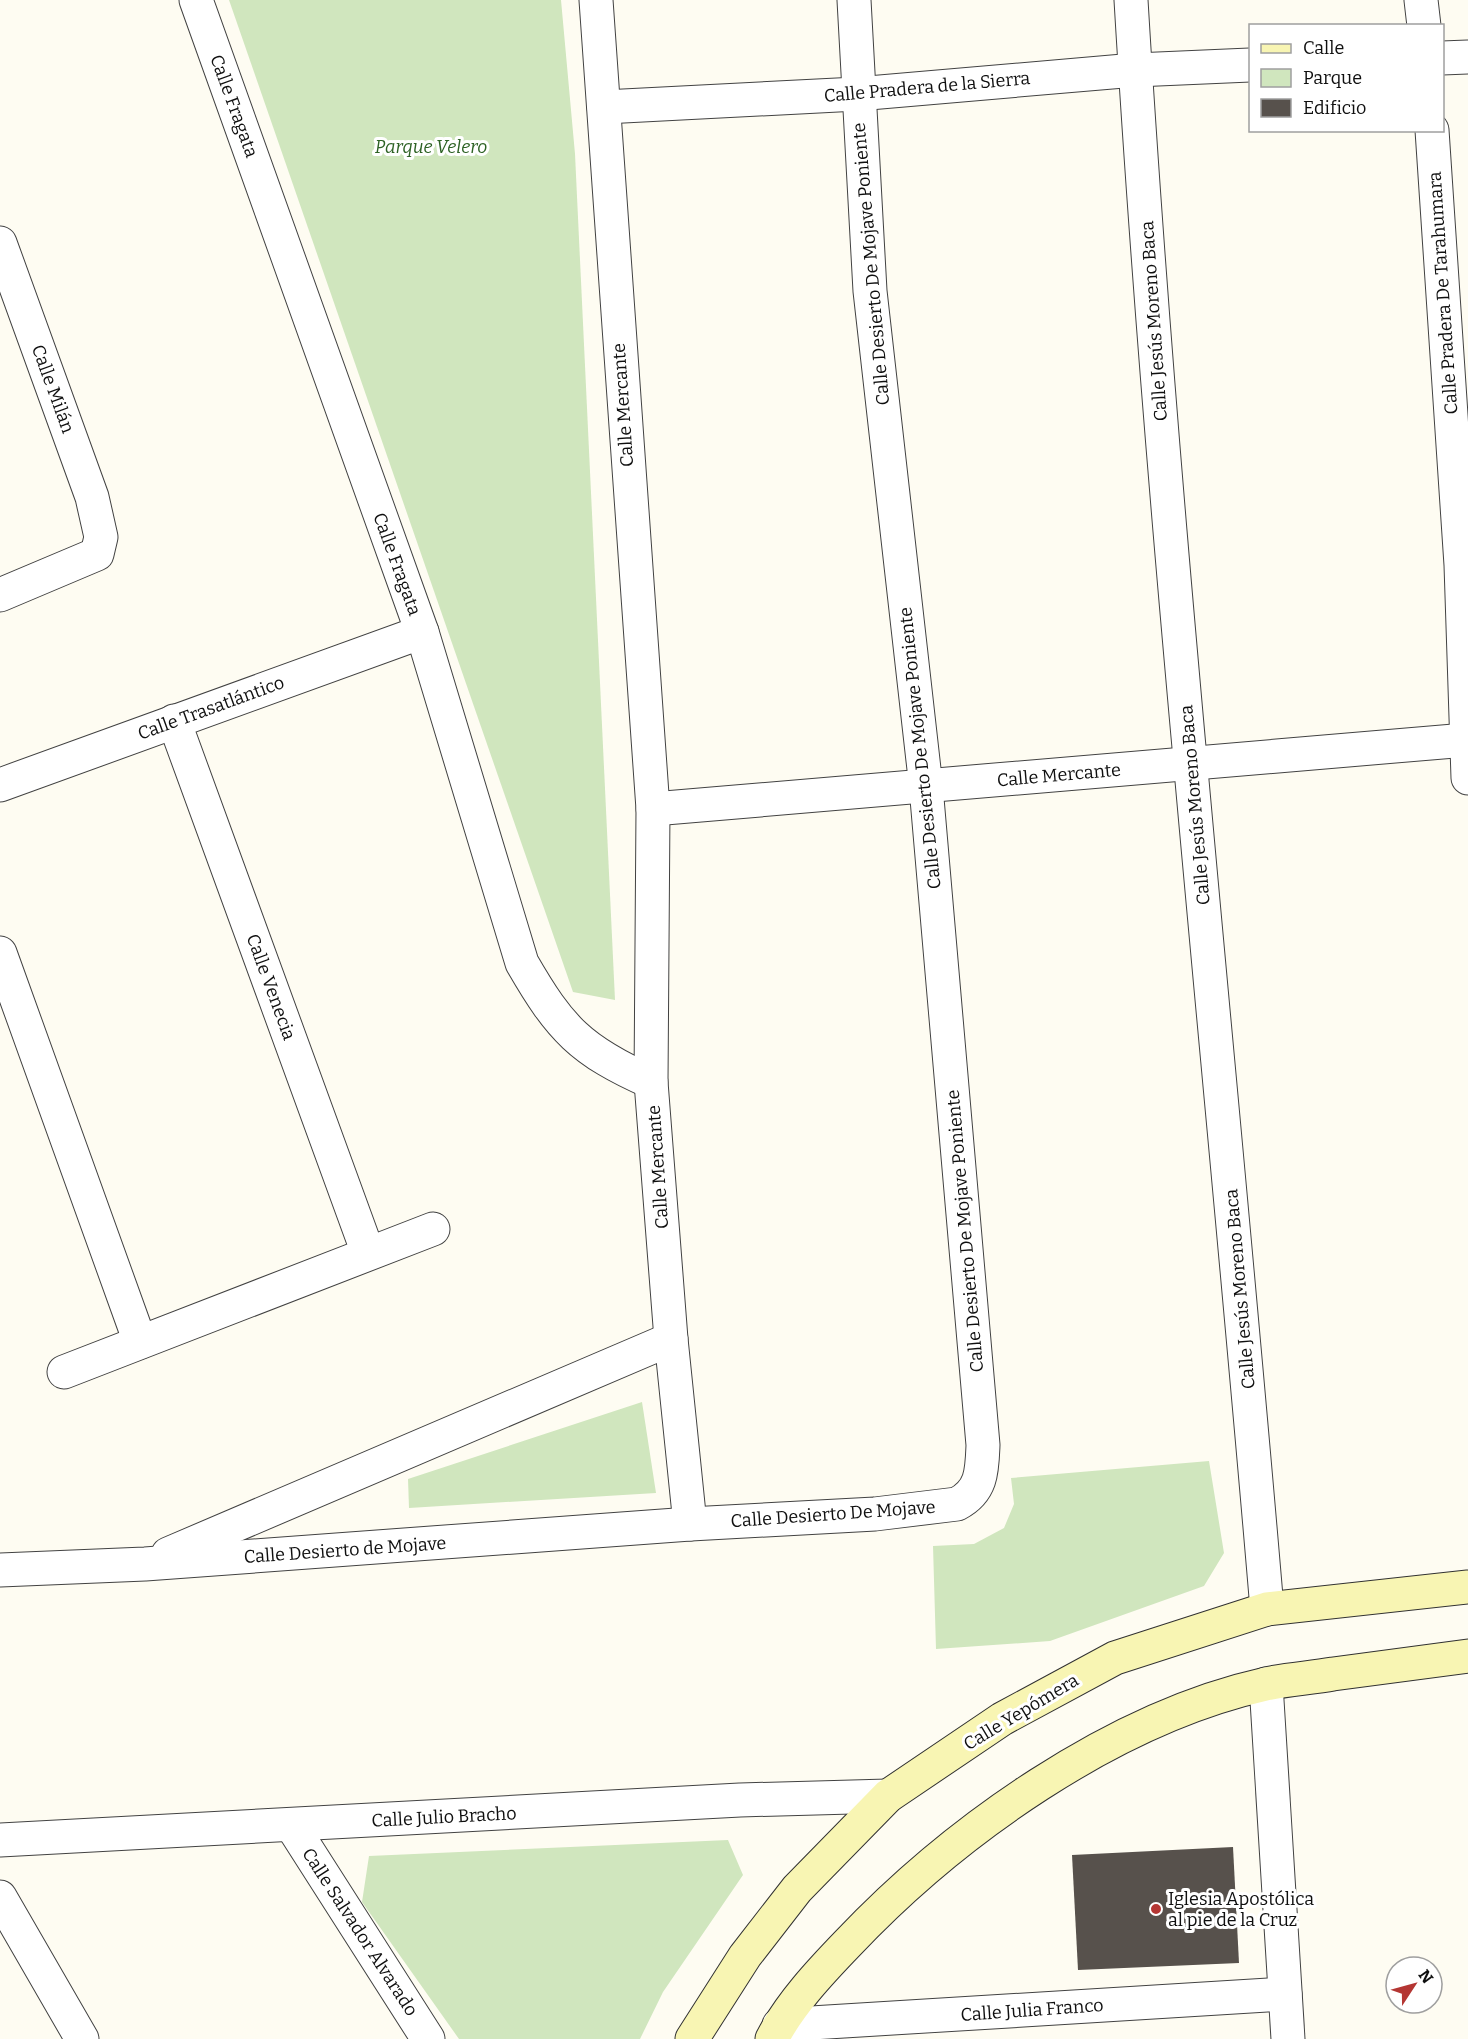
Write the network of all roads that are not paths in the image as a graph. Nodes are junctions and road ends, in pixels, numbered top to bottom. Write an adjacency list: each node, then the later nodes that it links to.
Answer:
1 (196, 0): 17 (street, Calle Fragata)
2 (596, 0): 12 (street, Calle Mercante)
3 (854, 0): 11 (street, Calle Desierto De Mojave Poniente)
4 (1131, 0): 10 (street, Calle Jesús Moreno Baca)
5 (1421, 0): 6 (street)
6 (1424, 24)
7 (1468, 57): 8 (street)
8 (1444, 58)
9 (1249, 65): 10 (street, Calle Pradera de la Sierra)
10 (1136, 70): 11 (street, Calle Pradera de la Sierra); 20 (street, Calle Jesús Moreno Baca)
11 (857, 94): 12 (street, Calle Pradera de la Sierra); 23 (street, Calle Desierto De Mojave Poniente)
12 (604, 107): 24 (street, Calle Mercante)
13 (1432, 132): 15 (street, Calle Pradera De Tarahumara)
14 (0, 243): 16 (street, Calle Milán)
15 (1464, 565): 19 (street, Calle Pradera De Tarahumara)
16 (0, 595)
17 (422, 632): 18 (street, Calle Trasatlántico); 26 (street, Calle Fragata)
18 (174, 721): 22 (street, Calle Trasatlántico); 28 (street, Calle Venecia)
19 (1466, 740): 20 (street, Calle Mercante); 21 (street, Calle Pradera De Tarahumara)
20 (1190, 762): 23 (street, Calle Mercante); 37 (street, Calle Jesús Moreno Baca)
21 (1468, 778)
22 (0, 785)
23 (926, 788): 24 (street, Calle Mercante); 32 (street, Calle Desierto De Mojave Poniente)
24 (653, 809): 26 (street, Calle Mercante)
25 (0, 953): 30 (street)
26 (651, 1082): 29 (street, Calle Mercante)
27 (434, 1229): 28 (street)
28 (368, 1253): 30 (street)
29 (671, 1339): 33 (street, Calle Mercante); 34 (street)
30 (140, 1342): 31 (street)
31 (64, 1372)
32 (973, 1493): 33 (street, Calle Desierto De Mojave)
33 (690, 1524): 34 (street, Calle Desierto de Mojave)
34 (145, 1564): 35 (street, Calle Desierto de Mojave)
35 (0, 1570)
36 (1468, 1587): 37 (main road, Calle Yepómera)
37 (1267, 1609): 40 (main road, Calle Yepómera)
38 (1468, 1656): 39 (main road)
39 (1266, 1684): 44 (street); 45 (main road)
40 (888, 1796): 41 (street, Calle Julio Bracho); 48 (main road, Calle Yepómera)
41 (292, 1826): 42 (street, Calle Julio Bracho); 47 (street, Calle Salvador Alvarado)
42 (0, 1840)
43 (0, 1897): 46 (street)
44 (1285, 1994): 45 (street, Calle Julia Franco); 49 (street)
45 (775, 2032)
46 (82, 2039)
47 (428, 2039)
48 (692, 2039)
49 (1288, 2039)

